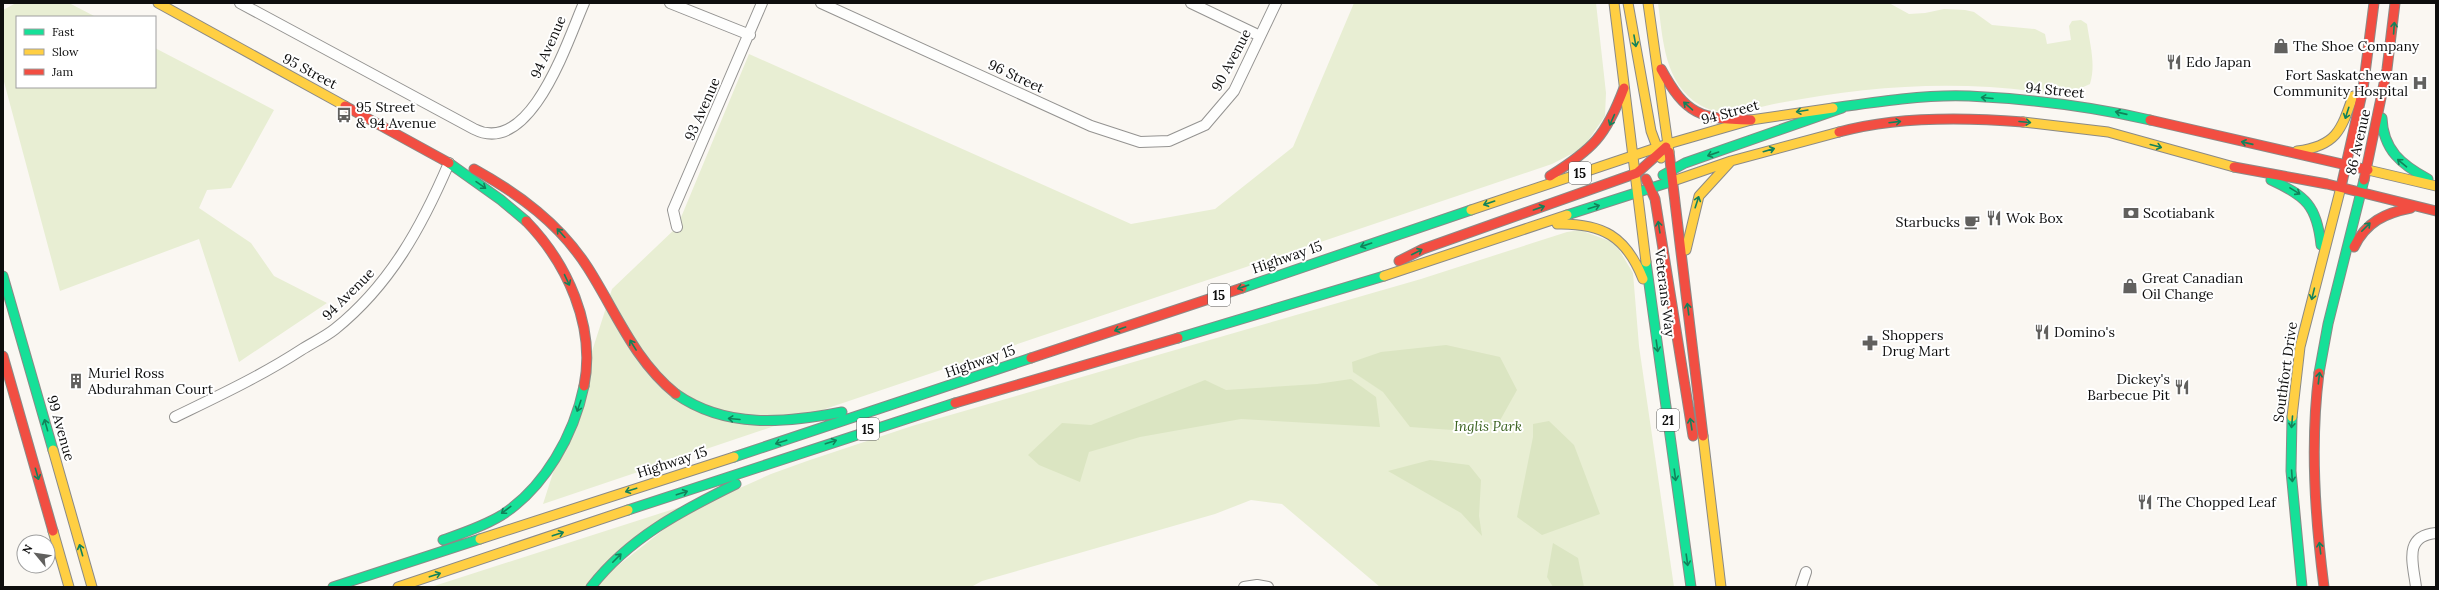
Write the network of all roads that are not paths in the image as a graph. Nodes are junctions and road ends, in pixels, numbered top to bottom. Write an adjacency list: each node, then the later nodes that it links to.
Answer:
1 (158, 3): 29 (main road, 95 Street)
2 (240, 3): 23 (street, 95 Street)
3 (584, 3): 23 (street, 94 Avenue)
4 (670, 3): 14 (street)
5 (762, 3): 14 (street, 93 Avenue)
6 (821, 3): 22 (street, 96 Street)
7 (1191, 3): 15 (street)
8 (1276, 3): 15 (street, 90 Avenue)
9 (1614, 3): 18 (main road, Veterans Way)
10 (1628, 3): 25 (main road, one-way to 25)
11 (1648, 3): 17 (main road)
12 (2374, 3): 16 (main road, 86 Avenue)
13 (2395, 3): 19 (main road, 86 Avenue, one-way to 13)
14 (750, 35): 45 (street, 93 Avenue)
15 (1260, 36): 22 (street, 90 Avenue)
16 (2369, 50): 26 (main road, one-way to 26); 30 (main road, 86 Avenue)
17 (1655, 58): 21 (main road, one-way to 17); 24 (main road)
18 (1625, 84): 27 (main road, Veterans Way); 40 (main road, one-way to 40)
19 (2384, 94): 33 (main road, 86 Avenue); 36 (main road, one-way to 19)
20 (1842, 108): 21 (main road, 94 Street, one-way to 21); 26 (main road, 94 Street, one-way to 20); 32 (main road, one-way to 32)
21 (1751, 120): 24 (main road, 94 Street)
22 (1205, 125)
23 (477, 130)
24 (1668, 144): 25 (main road, 15); 32 (main road)
25 (1658, 151): 27 (main road, 15); 32 (main road); 34 (main road)
26 (2285, 151): 30 (main road, 94 Street)
27 (1635, 156): 34 (main road, Veterans Way); 40 (main road, Highway 15 / 15)
28 (1731, 161): 31 (main road, one-way to 31); 35 (main road); 48 (main road, one-way to 28)
29 (449, 163): 55 (main road, one-way to 29); 56 (street, 94 Avenue); 64 (main road, one-way to 64)
30 (2346, 166): 33 (main road, 94 Street); 39 (main road, Southfort Drive)
31 (2246, 170): 39 (main road); 47 (main road, one-way to 47)
32 (1669, 171): 35 (main road); 38 (main road)
33 (2367, 171): 37 (main road, 94 Street); 42 (main road, 86 Avenue)
34 (1640, 172): 38 (main road); 41 (main road, Veterans Way); 51 (main road, one-way to 34)
35 (1673, 181): 38 (main road); 48 (main road, Veterans Way)
36 (2436, 182)
37 (2436, 186)
38 (1650, 187): 41 (main road); 58 (main road, one-way to 38)
39 (2341, 188): 42 (main road); 47 (main road, Southfort Drive)
40 (1526, 191): 55 (main road, Highway 15 / 15, one-way to 55)
41 (1639, 193): 46 (main road, 15, one-way to 41); 52 (main road, Veterans Way / 21)
42 (2361, 193): 43 (main road); 50 (main road)
43 (2417, 207): 44 (main road); 50 (main road, one-way to 43)
44 (2436, 211)
45 (677, 227)
46 (1525, 228): 51 (main road, 15); 52 (main road)
47 (2322, 256): 72 (main road, Southfort Drive, one-way to 72)
48 (1683, 268): 58 (main road, Veterans Way, one-way to 48)
49 (3, 276): 63 (main road, 99 Avenue, one-way to 49)
50 (2338, 287): 73 (main road, one-way to 50)
51 (1344, 289): 57 (main road, 15, one-way to 51)
52 (1652, 307): 69 (main road, Veterans Way / 21, one-way to 69)
53 (3, 356): 54 (main road)
54 (8, 390): 62 (main road, one-way to 62)
55 (911, 399): 65 (main road, Highway 15 / 15, one-way to 65)
56 (175, 417)
57 (814, 447): 66 (main road, 15, one-way to 57); 67 (main road, one-way to 57)
58 (1715, 530): 70 (main road, Veterans Way)
59 (2436, 533): 74 (street)
60 (1806, 572): 71 (street)
61 (1265, 586): 68 (street)
62 (70, 587)
63 (92, 587)
64 (326, 587)
65 (333, 587)
66 (398, 587)
67 (591, 587)
68 (1244, 587)
69 (1691, 587)
70 (1722, 587)
71 (1801, 587)
72 (2302, 587)
73 (2324, 587)
74 (2416, 587)

